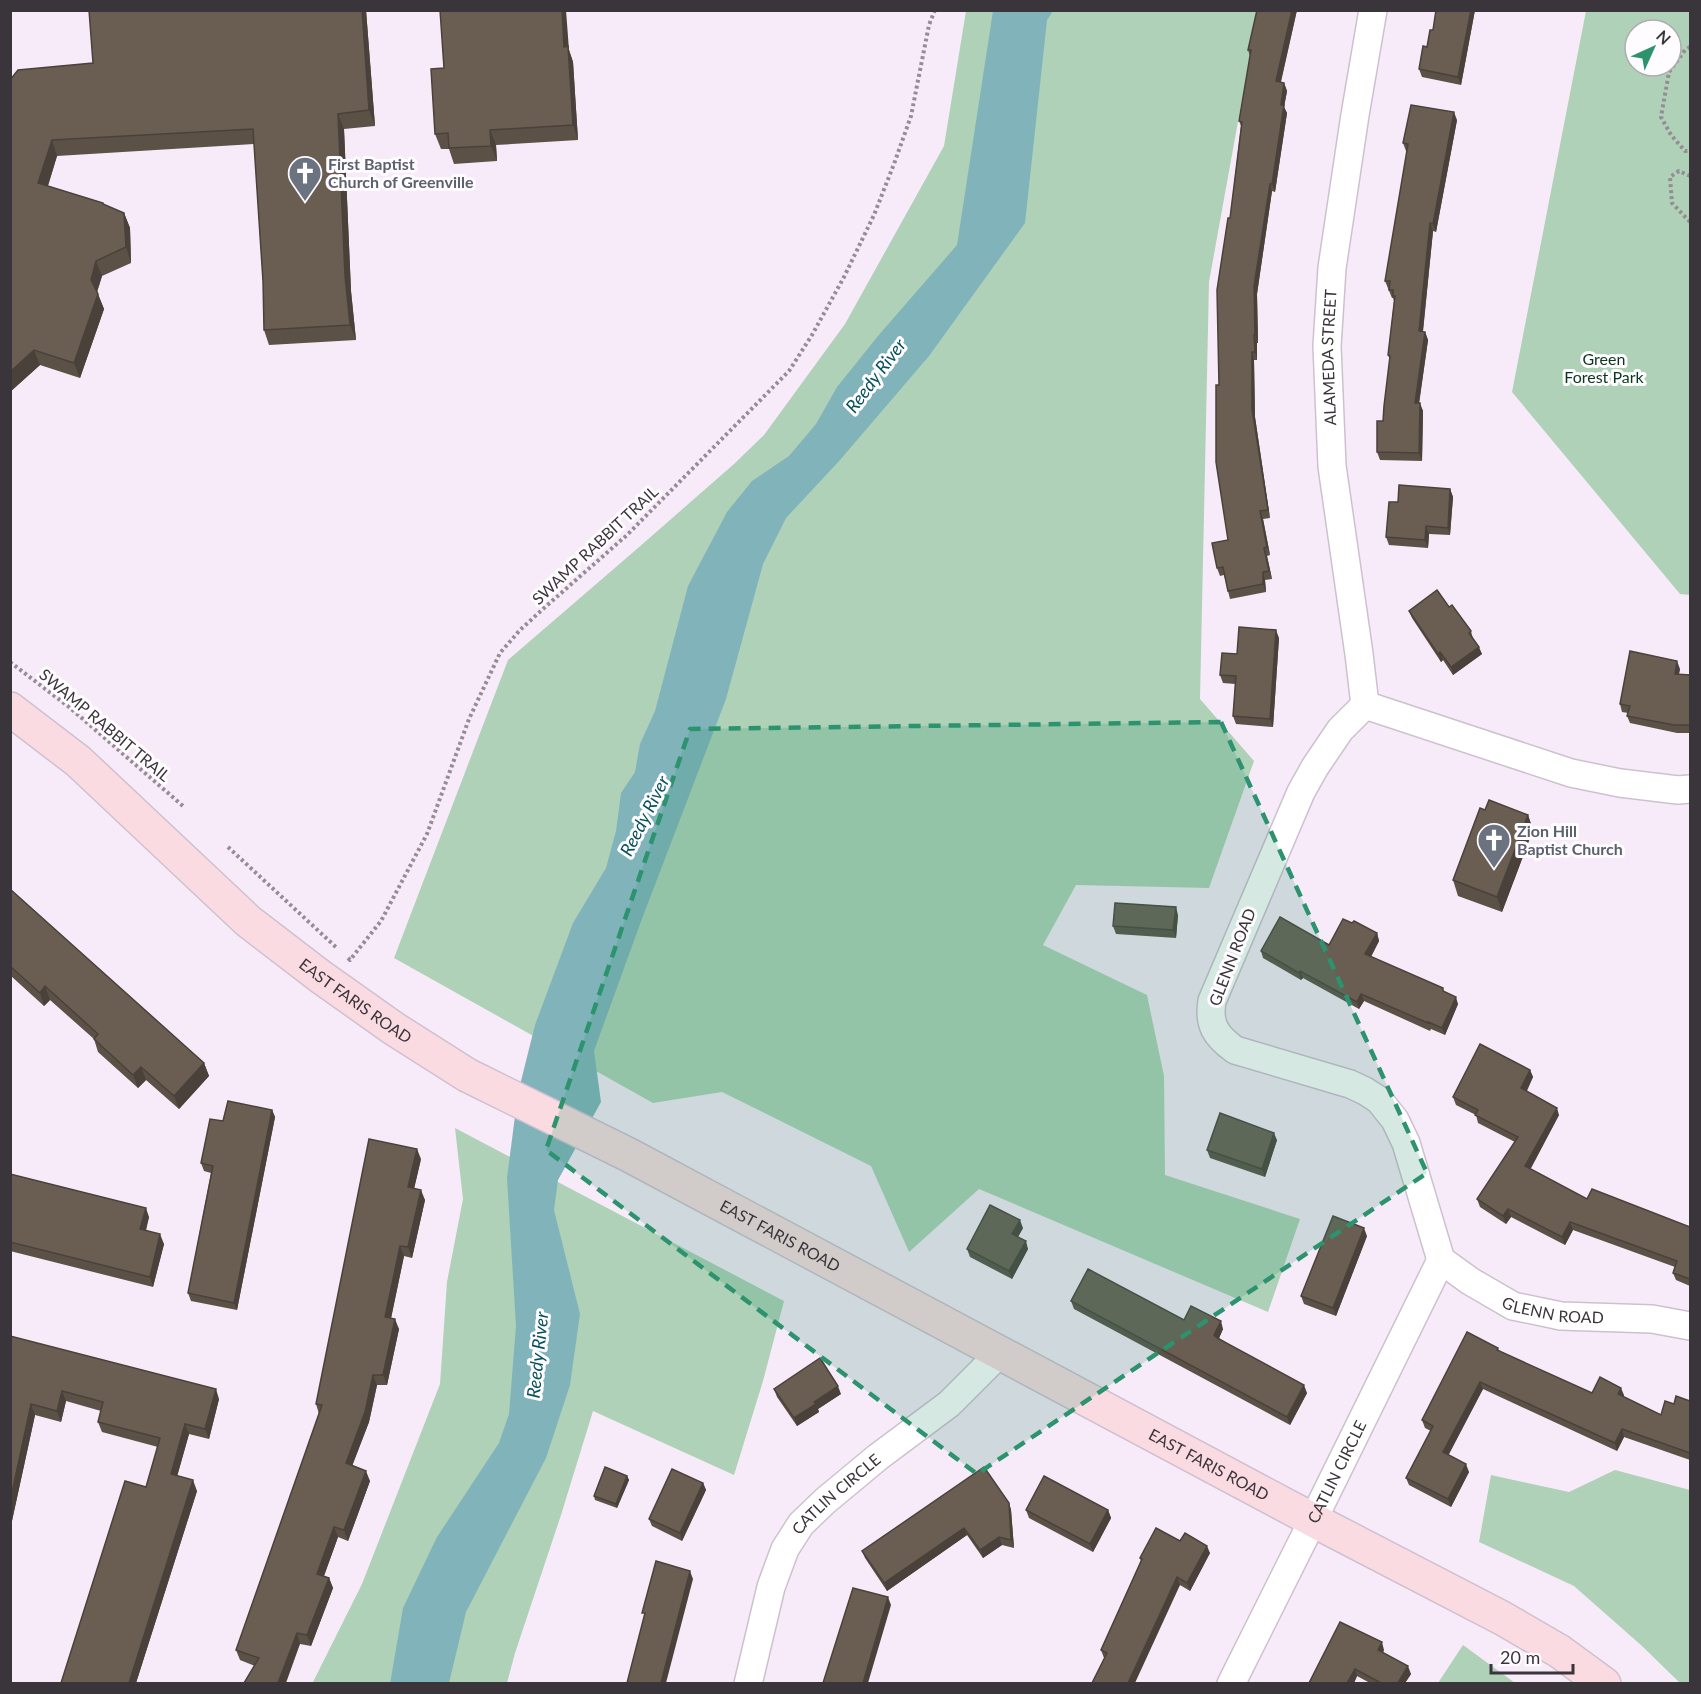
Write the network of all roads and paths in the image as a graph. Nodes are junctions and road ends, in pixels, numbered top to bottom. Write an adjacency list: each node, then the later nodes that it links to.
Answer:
1 (935, 10): 12 (path, SWAMP RABBIT TRAIL)
2 (1373, 10): 8 (street, ALAMEDA STREET)
3 (1690, 47): 4 (path)
4 (1690, 151)
5 (1690, 176): 6 (path)
6 (1690, 222)
7 (10, 662): 11 (path, SWAMP RABBIT TRAIL)
8 (1365, 705): 10 (street); 13 (street, GLENN ROAD)
9 (10, 709): 15 (main road, EAST FARIS ROAD)
10 (1690, 789)
11 (183, 806)
12 (228, 847)
13 (1441, 1260): 14 (street, GLENN ROAD); 16 (street, CATLIN CIRCLE)
14 (1690, 1326)
15 (1000, 1353): 16 (main road, EAST FARIS ROAD); 17 (street, CATLIN CIRCLE)
16 (1313, 1520): 18 (street, CATLIN CIRCLE); 19 (main road, EAST FARIS ROAD)
17 (748, 1683)
18 (1231, 1683)
19 (1604, 1683)

